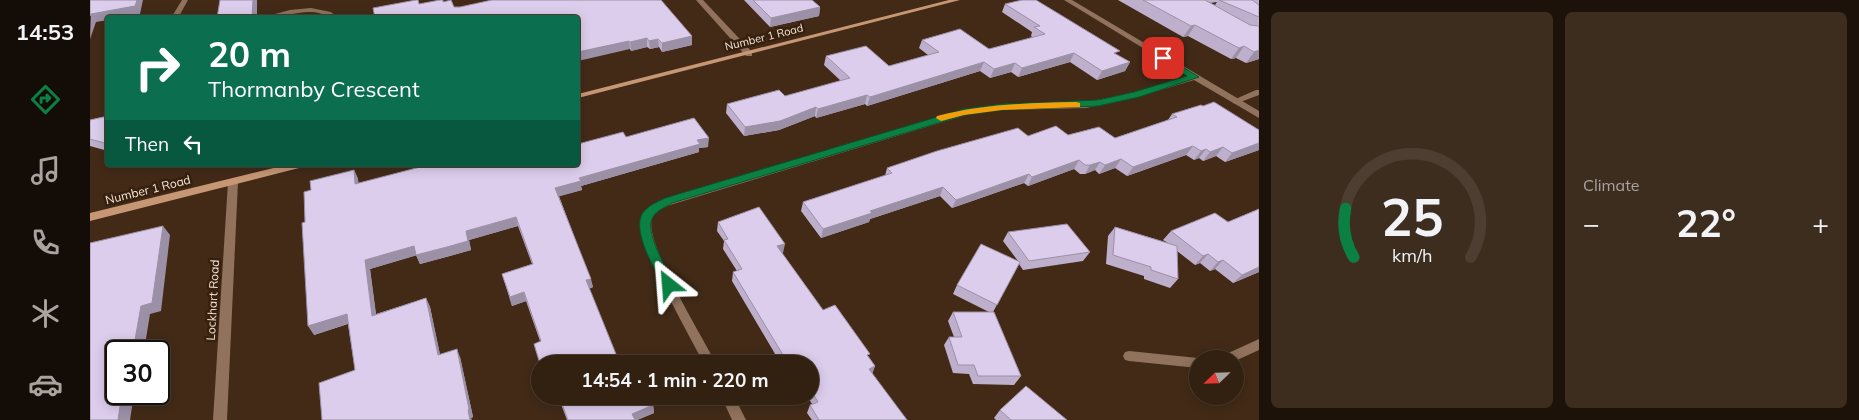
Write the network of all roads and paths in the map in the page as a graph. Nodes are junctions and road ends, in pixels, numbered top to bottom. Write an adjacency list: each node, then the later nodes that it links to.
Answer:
1 (185, 0): 5 (street)
2 (699, 0): 8 (street)
3 (957, 0): 8 (main road, Number 1 Road)
4 (1067, 0): 9 (street)
5 (176, 15)
6 (282, 15): 7 (street)
7 (330, 15)
8 (748, 54): 11 (main road, Number 1 Road)
9 (1195, 77): 12 (street); 19 (street)
10 (1259, 92): 12 (street)
11 (580, 96)
12 (1235, 101): 13 (street)
13 (1259, 115)
14 (291, 167): 15 (main road, Number 1 Road)
15 (233, 182): 16 (main road, Number 1 Road); 23 (street, Lockhart Road)
16 (90, 217)
17 (1259, 344): 18 (street)
18 (1244, 351)
19 (705, 355)
20 (1129, 356): 21 (street)
21 (1189, 362)
22 (732, 405): 24 (street)
23 (220, 420)
24 (739, 420)

